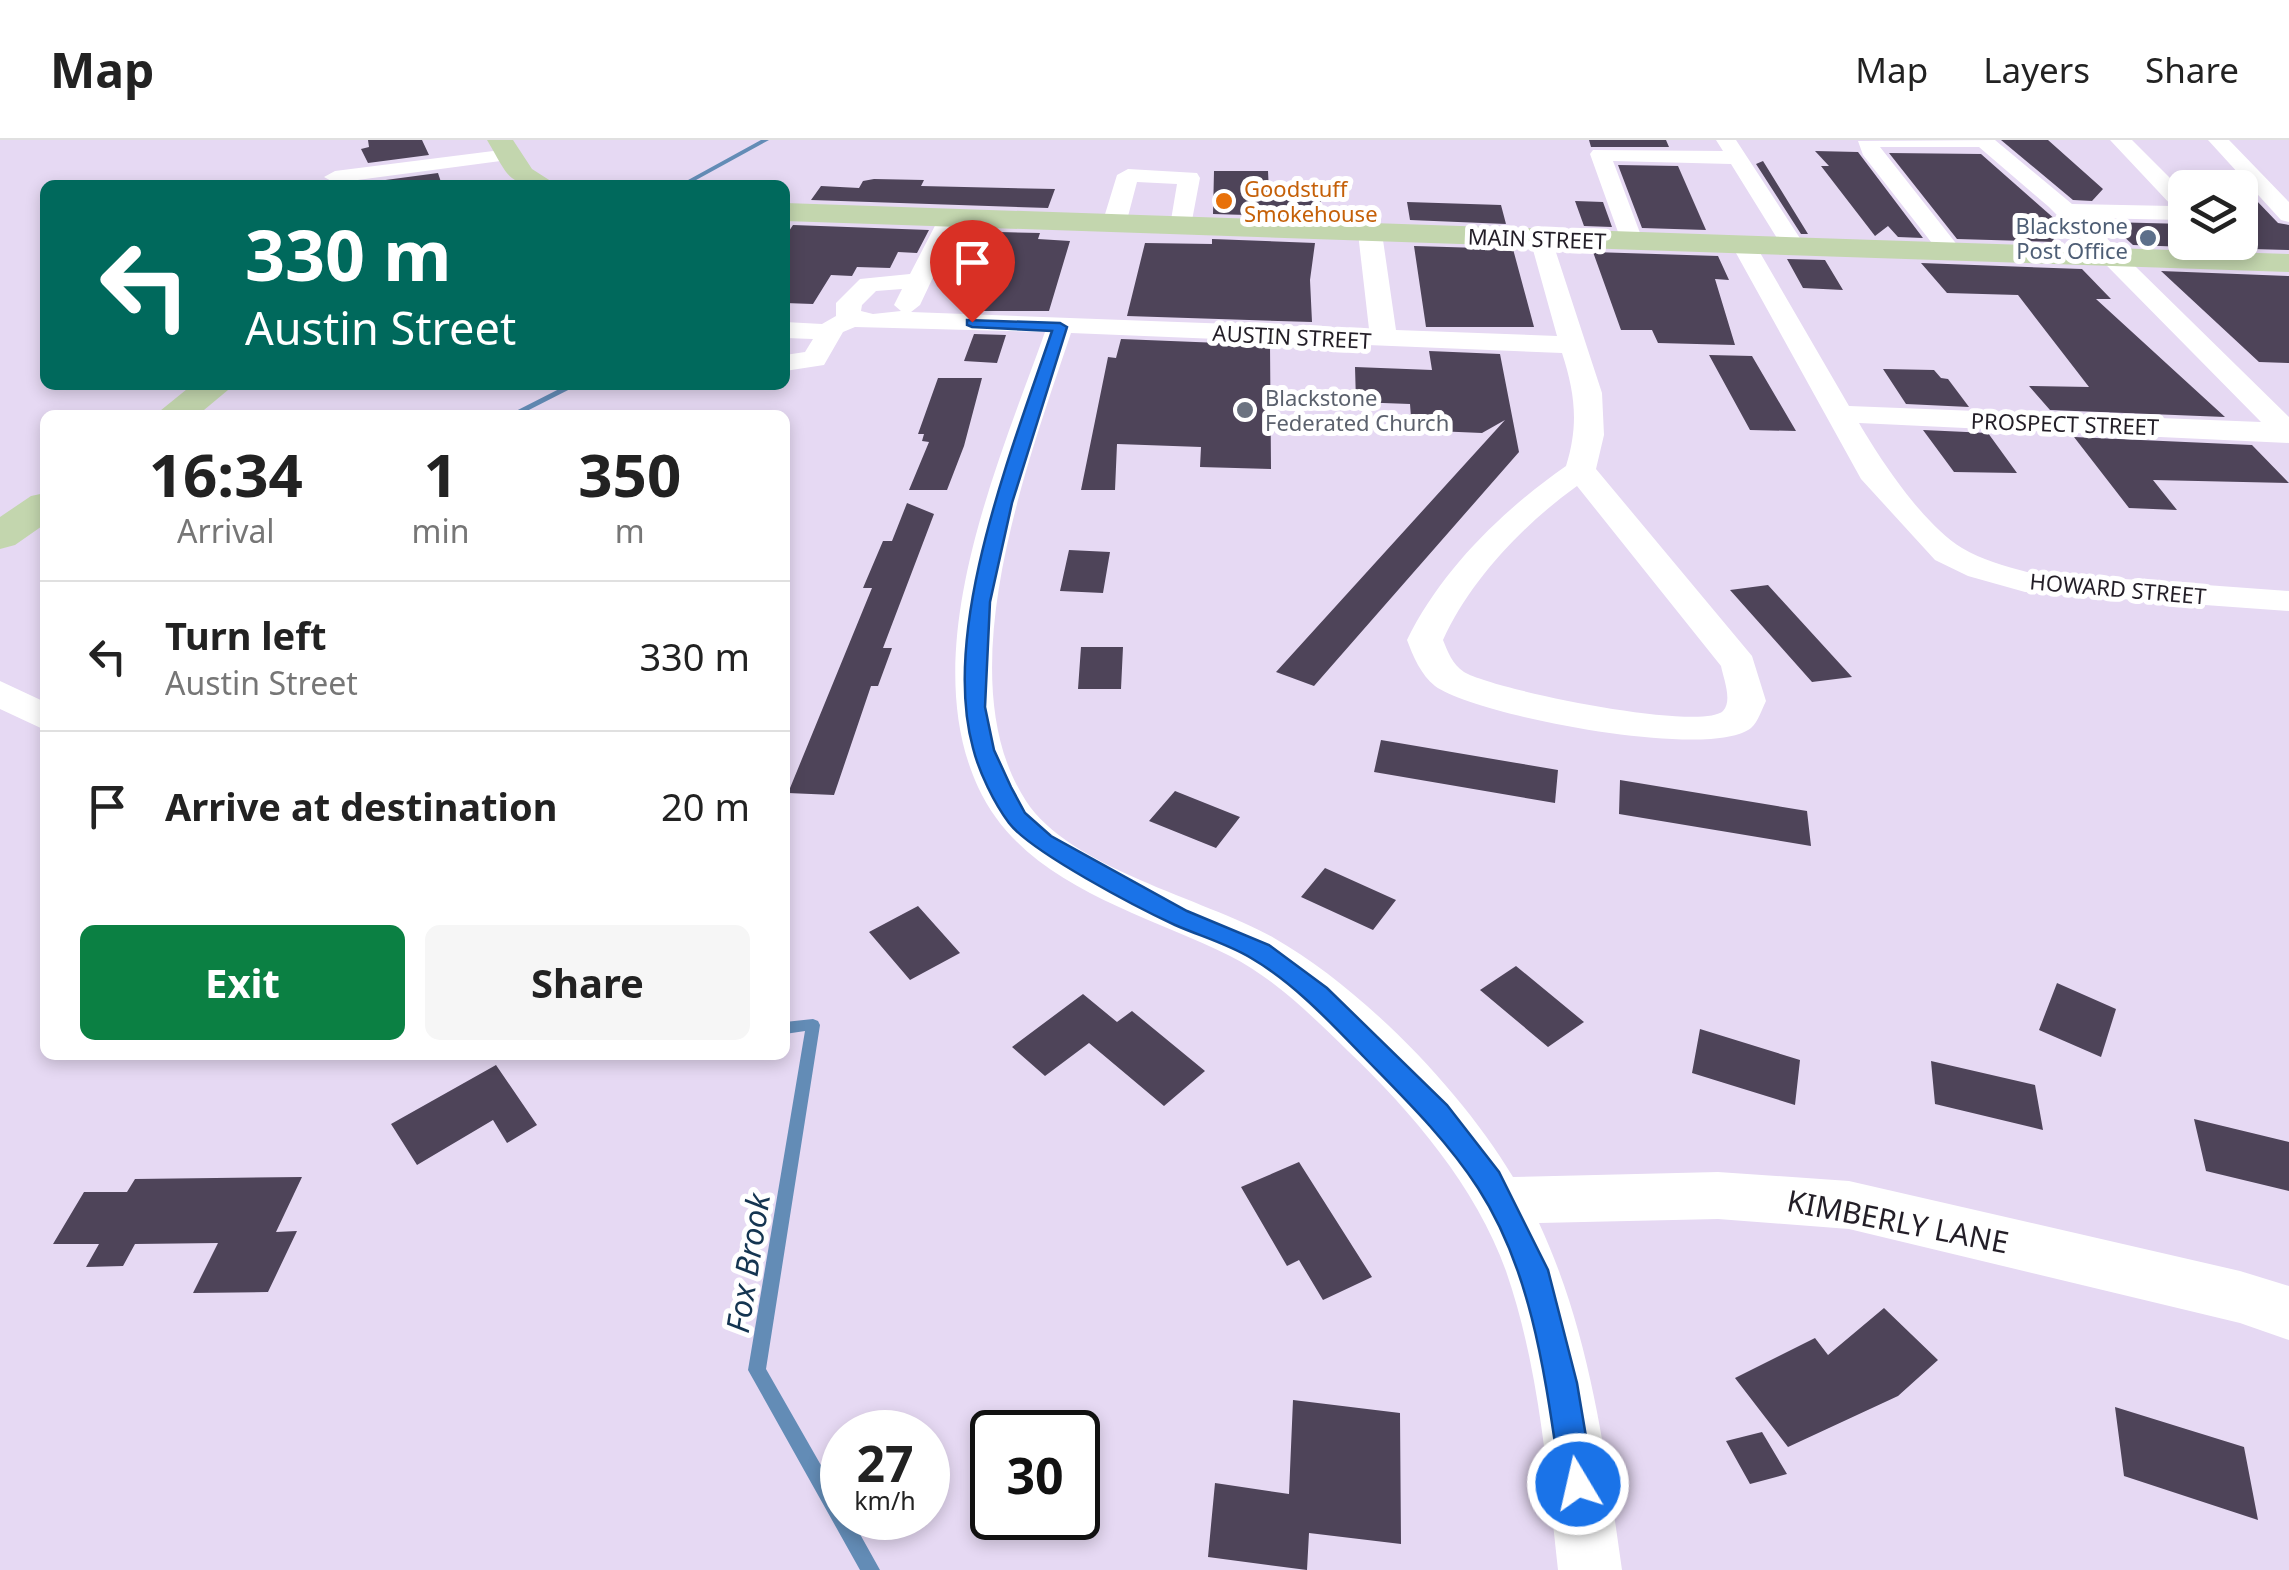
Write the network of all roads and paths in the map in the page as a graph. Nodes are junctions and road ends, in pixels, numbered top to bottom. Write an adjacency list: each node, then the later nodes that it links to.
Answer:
1 (2120, 140): 7 (street)
2 (2218, 140): 11 (street)
3 (1984, 141): 10 (street); 20 (street)
4 (1732, 149): 17 (street); 19 (street)
5 (516, 168): 6 (street)
6 (335, 177)
7 (2168, 191)
8 (2168, 209): 10 (street)
9 (790, 212): 12 (main road, MAIN STREET)
10 (2066, 212): 22 (street)
11 (2289, 215)
12 (950, 218): 13 (main road, MAIN STREET); 25 (street)
13 (1114, 224): 14 (main road, MAIN STREET); 14 (street)
14 (1182, 226): 15 (main road, MAIN STREET)
15 (1370, 233): 16 (main road, MAIN STREET); 30 (street)
16 (1542, 238): 17 (main road, MAIN STREET); 31 (street)
17 (1631, 241): 18 (main road, MAIN STREET)
18 (1743, 244): 19 (main road, MAIN STREET); 35 (street, HOWARD STREET)
19 (1793, 246): 20 (main road, MAIN STREET)
20 (1950, 252): 22 (main road, MAIN STREET)
21 (2168, 255): 22 (main road, MAIN STREET)
22 (2113, 257): 36 (street)
23 (2258, 257): 24 (main road, MAIN STREET)
24 (2289, 263)
25 (919, 281): 26 (street); 27 (street)
26 (900, 319): 27 (street, AUSTIN STREET); 28 (street, AUSTIN STREET)
27 (842, 325): 29 (street, AUSTIN STREET); 32 (street)
28 (1060, 327): 30 (street, AUSTIN STREET); 43 (street)
29 (790, 330)
30 (1384, 340): 31 (street, AUSTIN STREET)
31 (1573, 345): 37 (street)
32 (790, 361)
33 (209, 390): 34 (main road)
34 (181, 410)
35 (1842, 414): 36 (street, PROSPECT STREET); 40 (street, HOWARD STREET)
36 (2288, 433)
37 (1580, 470): 37 (street)
38 (40, 508): 39 (main road)
39 (0, 536)
40 (2289, 601)
41 (0, 693): 42 (street)
42 (40, 715)
43 (1499, 1201): 44 (street, KIMBERLY LANE); 45 (street)
44 (2289, 1313)
45 (1590, 1570)

